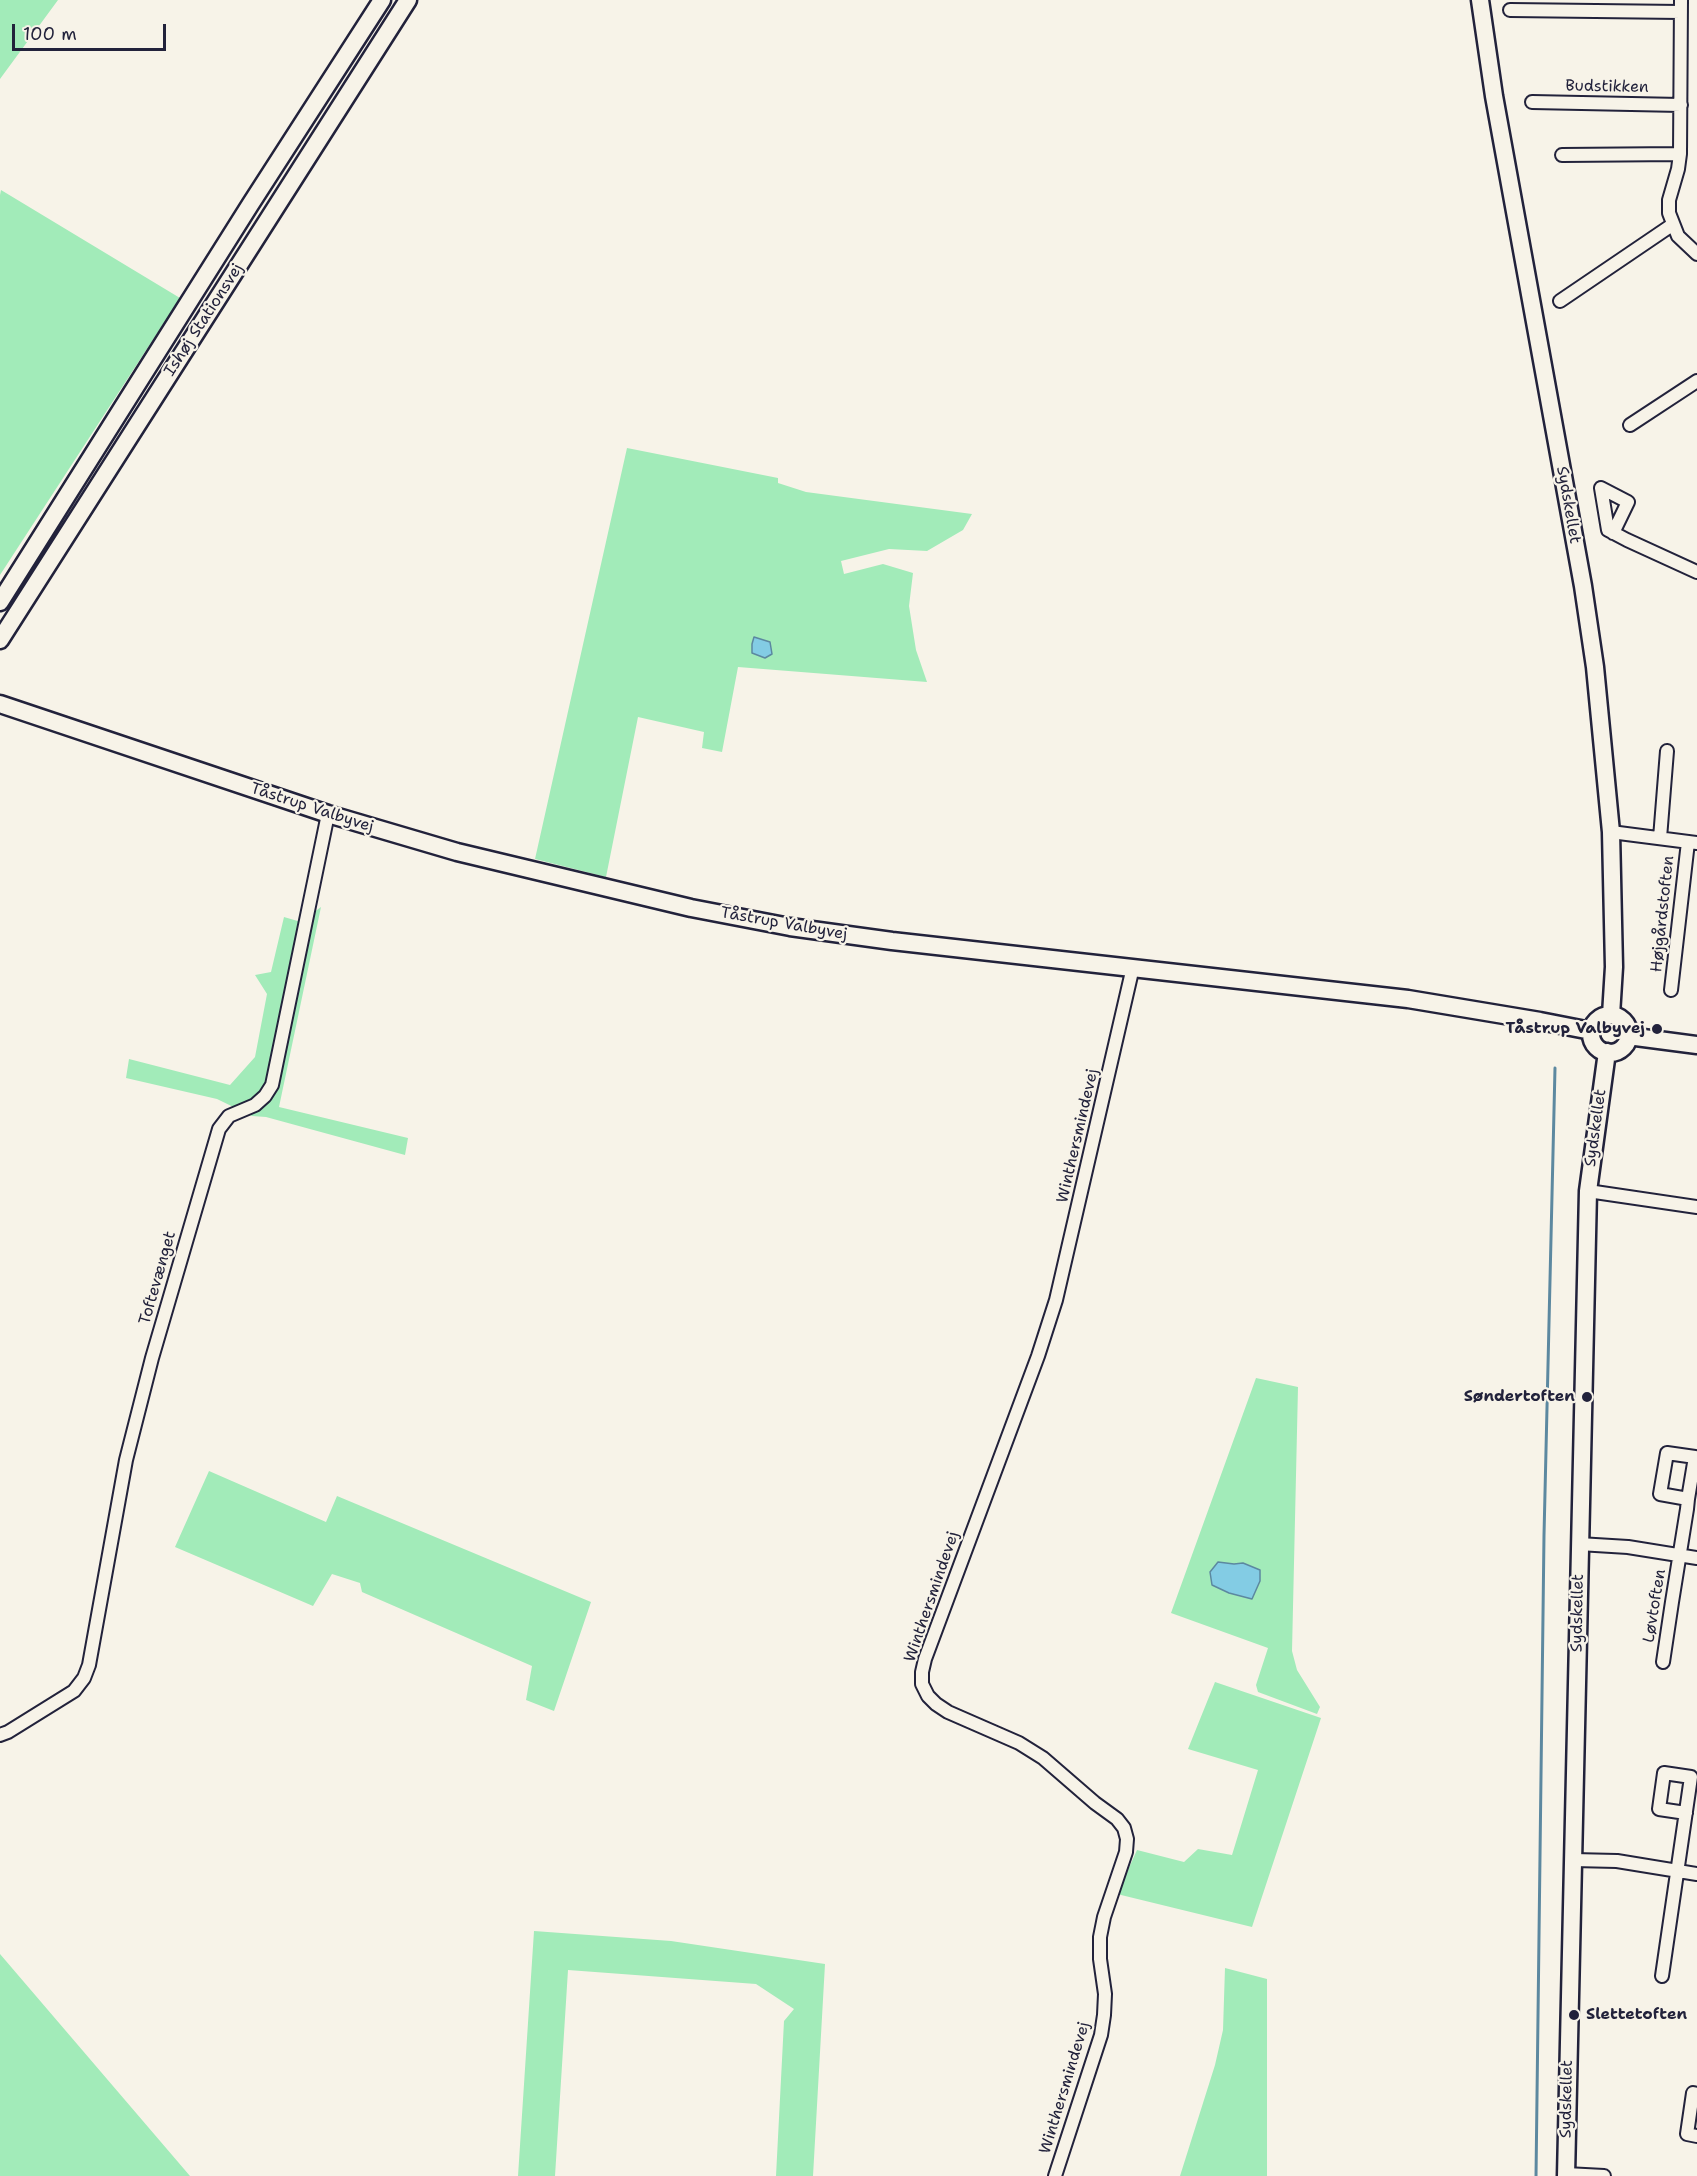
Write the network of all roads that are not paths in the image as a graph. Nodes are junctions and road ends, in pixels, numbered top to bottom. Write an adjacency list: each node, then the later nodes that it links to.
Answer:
1 (382, 0): 17 (street, Ishøj Stationsvej)
2 (408, 0): 18 (street, Ishøj Stationsvej)
3 (1480, 0): 22 (street, Sydskellet)
4 (1681, 6): 5 (street); 7 (street)
5 (1510, 10)
6 (1533, 102): 7 (street, Budstikken)
7 (1681, 105): 8 (street)
8 (1680, 154): 9 (street); 10 (street)
9 (1562, 155)
10 (1672, 225): 11 (street); 12 (street)
11 (1697, 254)
12 (1560, 301)
13 (1697, 381): 14 (street)
14 (1630, 425)
15 (1613, 533): 16 (street)
16 (1697, 572)
17 (0, 602)
18 (0, 640)
19 (0, 704): 21 (street, Tåstrup Valbyvej)
20 (1667, 751): 23 (street, Højgårdstoften)
21 (328, 814): 25 (street, Tåstrup Valbyvej); 39 (street, Toftevænget)
22 (1611, 832): 23 (street, Højgårdstoften); 27 (street, Sydskellet)
23 (1660, 838): 24 (street, Højgårdstoften)
24 (1692, 843): 26 (street, Højgårdstoften)
25 (1133, 967): 28 (street, Tåstrup Valbyvej); 48 (street, Winthersmindevej)
26 (1671, 990)
27 (1611, 1015): 28 (street); 29 (street)
28 (1591, 1031): 31 (street)
29 (1628, 1036): 30 (street); 31 (street)
30 (1697, 1045)
31 (1607, 1052): 32 (street, Sydskellet)
32 (1588, 1191): 33 (street); 35 (street, Sydskellet)
33 (1697, 1208)
34 (1688, 1499): 36 (street, Løvtoften)
35 (1579, 1544): 36 (street, Løvtoften); 41 (street, Sydskellet)
36 (1679, 1556): 37 (street, Løvtoften); 38 (street, Løvtoften)
37 (1697, 1558)
38 (1663, 1662)
39 (0, 1735)
40 (1686, 1813): 42 (street)
41 (1573, 1860): 42 (street); 47 (street, Sydskellet)
42 (1677, 1871): 43 (street); 44 (street)
43 (1697, 1874)
44 (1662, 1976)
45 (1697, 2094): 46 (street)
46 (1697, 2136)
47 (1566, 2175): 49 (street)
48 (1055, 2176)
49 (1604, 2176)

